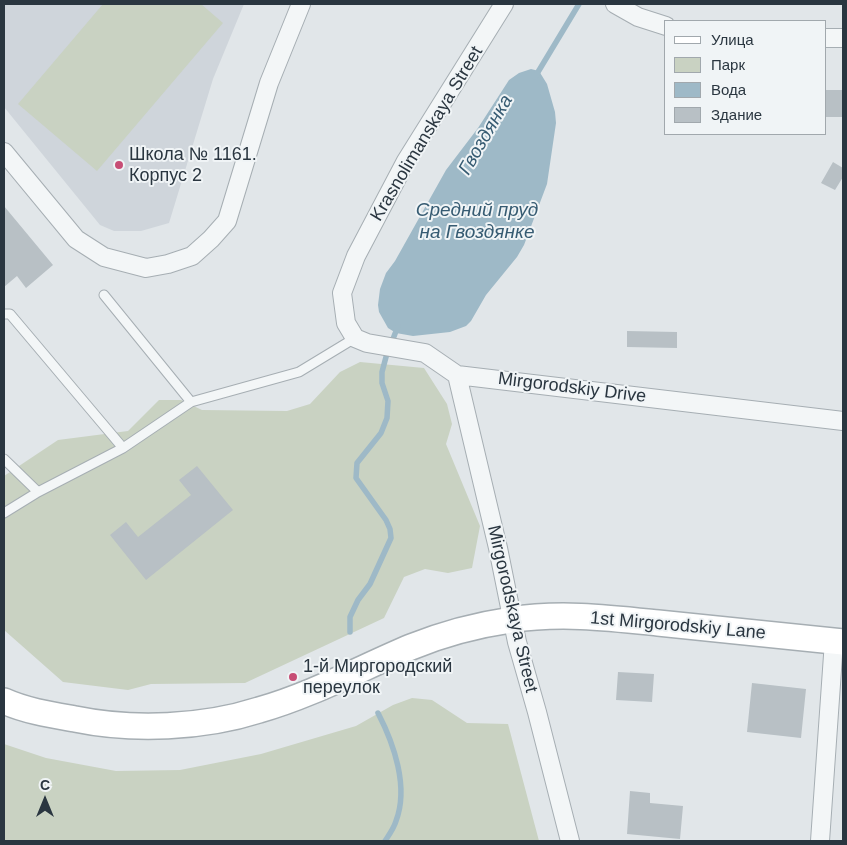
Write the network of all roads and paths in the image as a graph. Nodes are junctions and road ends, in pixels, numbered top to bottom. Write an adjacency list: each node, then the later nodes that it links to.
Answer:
1 (300, 4): 7 (street)
2 (504, 4): 10 (street, Krasnolimanskaya Street)
3 (615, 4): 4 (street)
4 (664, 25)
5 (827, 38): 6 (street)
6 (843, 38)
7 (4, 152)
8 (104, 296): 12 (lane)
9 (4, 314): 14 (lane)
10 (355, 338): 11 (street, Mirgorodskiy Drive); 12 (lane)
11 (457, 375): 13 (street, Mirgorodskiy Drive); 18 (street, Mirgorodskaya Street)
12 (192, 402): 14 (lane)
13 (843, 421)
14 (124, 448): 16 (lane)
15 (4, 459): 16 (lane)
16 (38, 492): 17 (lane)
17 (4, 513)
18 (513, 619): 19 (street, 1st Mirgorodskiy Lane); 20 (street, 1st Mirgorodskiy Lane); 21 (street, Mirgorodskaya Street)
19 (839, 641): 22 (street)
20 (4, 701)
21 (570, 841)
22 (820, 841)

